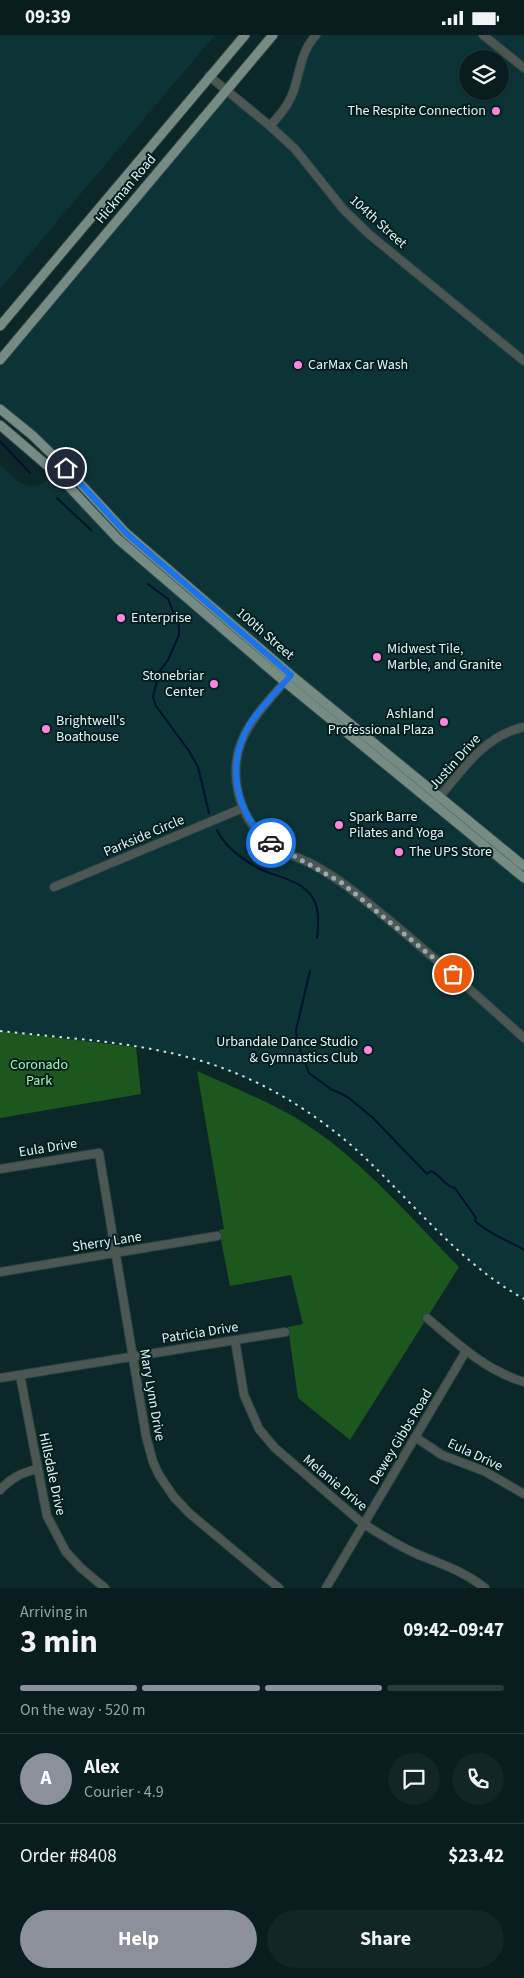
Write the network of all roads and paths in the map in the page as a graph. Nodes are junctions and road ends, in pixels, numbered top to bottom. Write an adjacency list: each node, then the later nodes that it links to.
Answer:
1 (245, 35): 6 (main road, Hickman Road)
2 (273, 35): 7 (main road, Hickman Road)
3 (316, 35): 8 (street)
4 (483, 35): 5 (street)
5 (524, 68)
6 (209, 77): 7 (street, 104th Street); 9 (main road, Hickman Road)
7 (226, 91): 8 (street, 104th Street); 10 (main road, Hickman Road)
8 (270, 126): 11 (street, 104th Street)
9 (0, 325)
10 (0, 360)
11 (524, 361)
12 (0, 409): 14 (main road, 100th Street)
13 (0, 425): 14 (main road, 100th Street)
14 (288, 678): 16 (main road, 100th Street); 17 (street)
15 (524, 727): 16 (street, Justin Drive)
16 (436, 801): 18 (main road, 100th Street); 19 (main road, 100th Street)
17 (243, 808): 20 (street, Parkside Circle); 21 (street)
18 (524, 866)
19 (524, 878)
20 (54, 887)
21 (524, 1038)
22 (100, 1153): 23 (street, Eula Drive); 25 (street, Mary Lynn Drive)
23 (0, 1169)
24 (217, 1236): 25 (street, Sherry Lane)
25 (116, 1253): 26 (street, Sherry Lane); 31 (street, Mary Lynn Drive)
26 (0, 1272)
27 (427, 1318): 30 (street)
28 (285, 1332): 29 (street, Patricia Drive)
29 (235, 1340): 31 (street, Patricia Drive); 39 (street, Melanie Drive)
30 (466, 1351): 34 (street); 35 (street, Dewey Gibbs Road)
31 (133, 1357): 32 (street, Patricia Drive); 41 (street, Mary Lynn Drive)
32 (20, 1375): 33 (street, Patricia Drive); 36 (street, Hillsdale Drive)
33 (0, 1378)
34 (524, 1382)
35 (415, 1437): 38 (street, Eula Drive); 39 (street, Dewey Gibbs Road)
36 (37, 1469): 37 (street); 40 (street, Hillsdale Drive)
37 (0, 1490)
38 (524, 1494)
39 (364, 1524): 42 (street, Dewey Gibbs Road); 43 (street, Melanie Drive)
40 (105, 1588)
41 (279, 1588)
42 (326, 1588)
43 (485, 1588)

